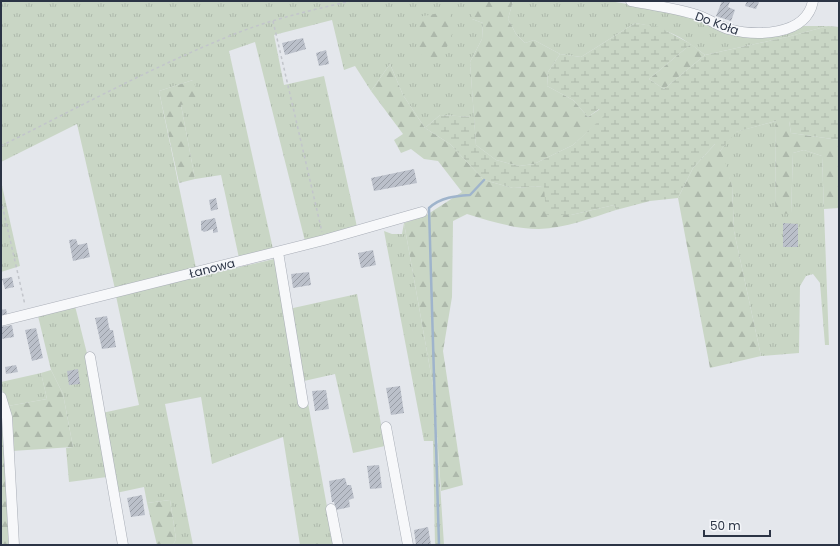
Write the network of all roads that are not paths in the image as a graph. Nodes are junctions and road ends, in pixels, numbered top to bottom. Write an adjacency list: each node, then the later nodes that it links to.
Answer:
1 (631, 1): 2 (street, Do Koła)
2 (813, 1)
3 (422, 212): 4 (street, Łanowa)
4 (278, 252): 5 (street, Łanowa); 8 (street)
5 (1, 321)
6 (90, 357): 12 (street)
7 (1, 397): 11 (street)
8 (303, 403)
9 (386, 427): 14 (street)
10 (331, 509): 13 (street)
11 (14, 545)
12 (123, 545)
13 (338, 545)
14 (408, 545)

